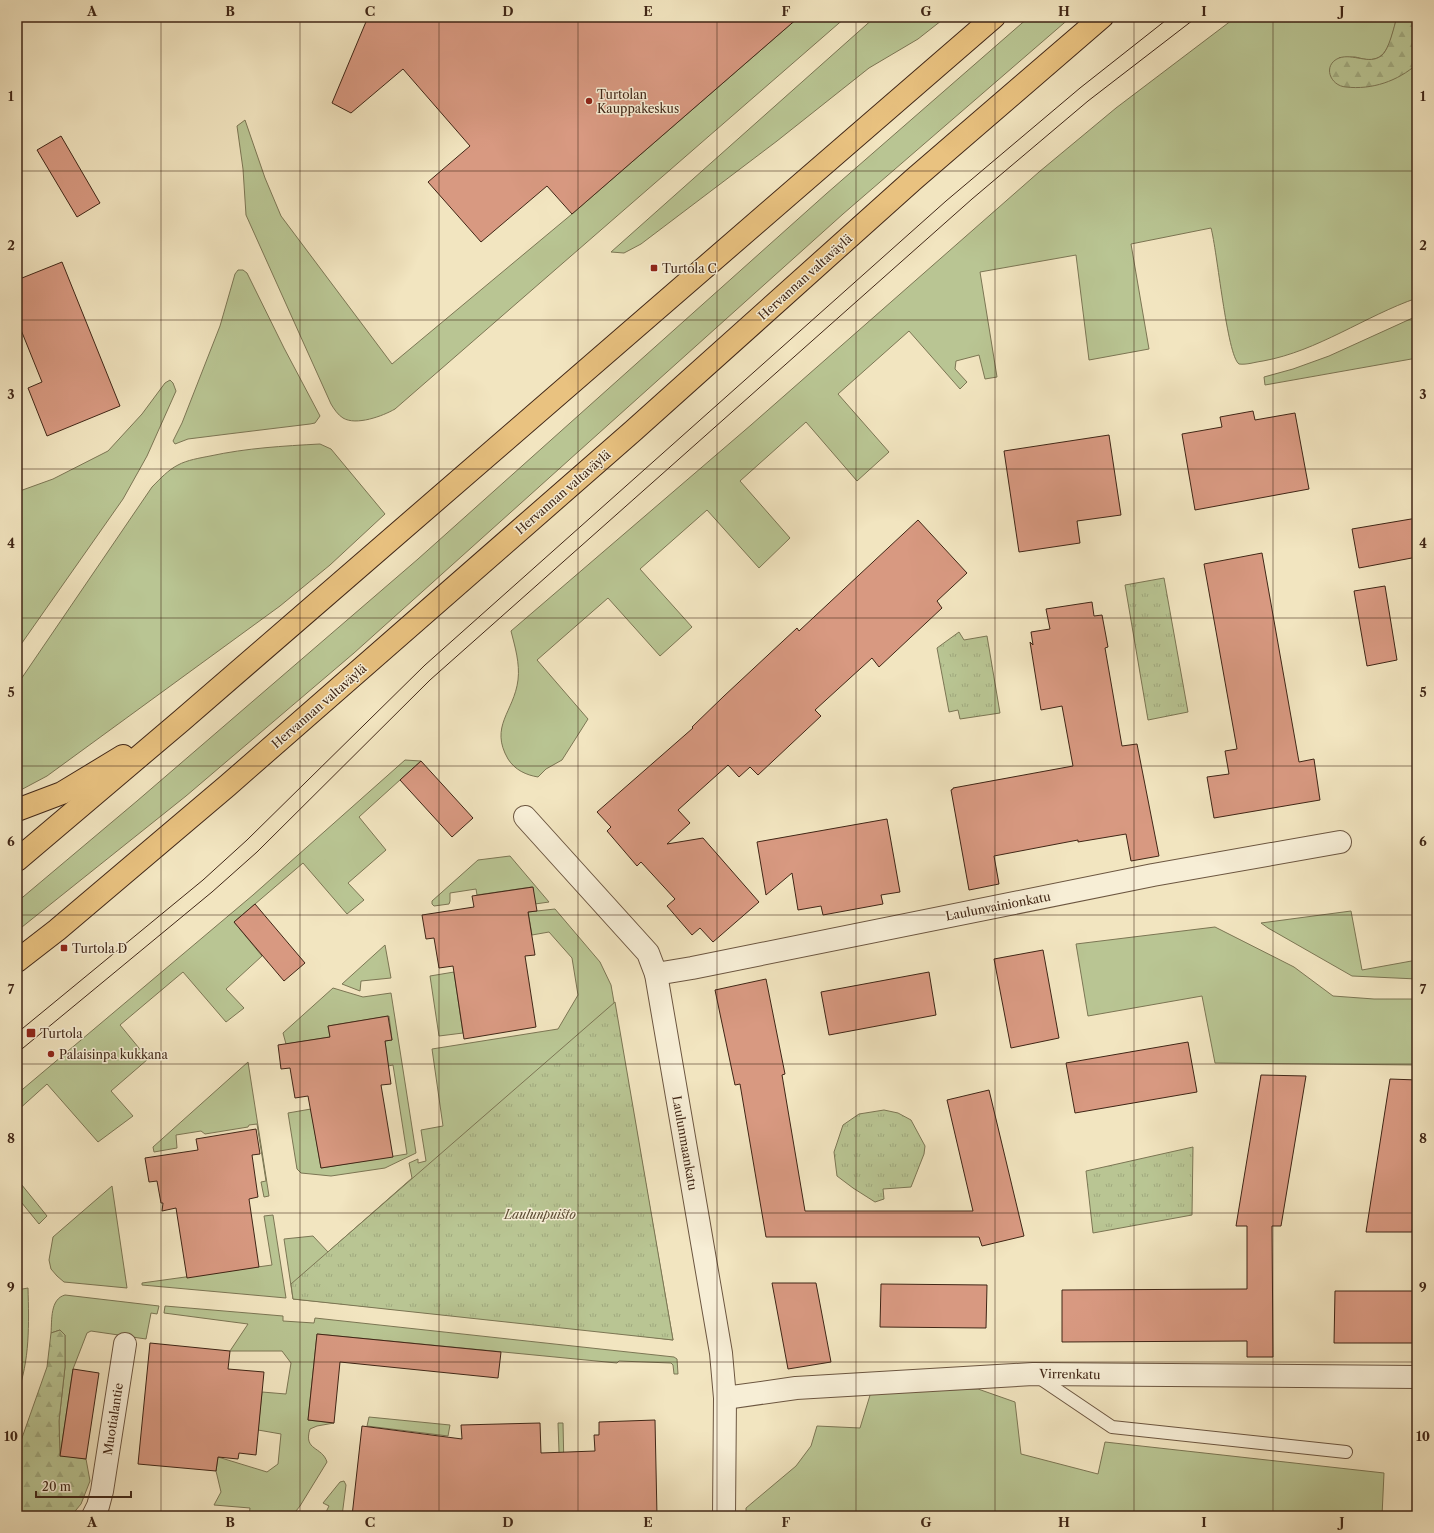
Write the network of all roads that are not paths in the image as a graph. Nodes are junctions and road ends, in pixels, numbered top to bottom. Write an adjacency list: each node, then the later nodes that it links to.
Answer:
1 (994, 17): 3 (highway)
2 (1102, 17): 8 (highway, Hervannan valtaväylä)
3 (181, 721): 4 (highway); 7 (highway)
4 (17, 810)
5 (526, 817): 9 (street, Laulunmaankatu)
6 (1340, 842): 9 (street, Laulunvainionkatu)
7 (17, 860)
8 (17, 961)
9 (656, 974): 13 (street, Laulunmaankatu)
10 (125, 1344): 15 (street, Muotialantie)
11 (1033, 1374): 12 (street, Virrenkatu); 13 (street, Virrenkatu); 14 (lane)
12 (1417, 1377)
13 (725, 1398): 16 (street, Laulunmaankatu)
14 (1346, 1452)
15 (93, 1516)
16 (724, 1516)

